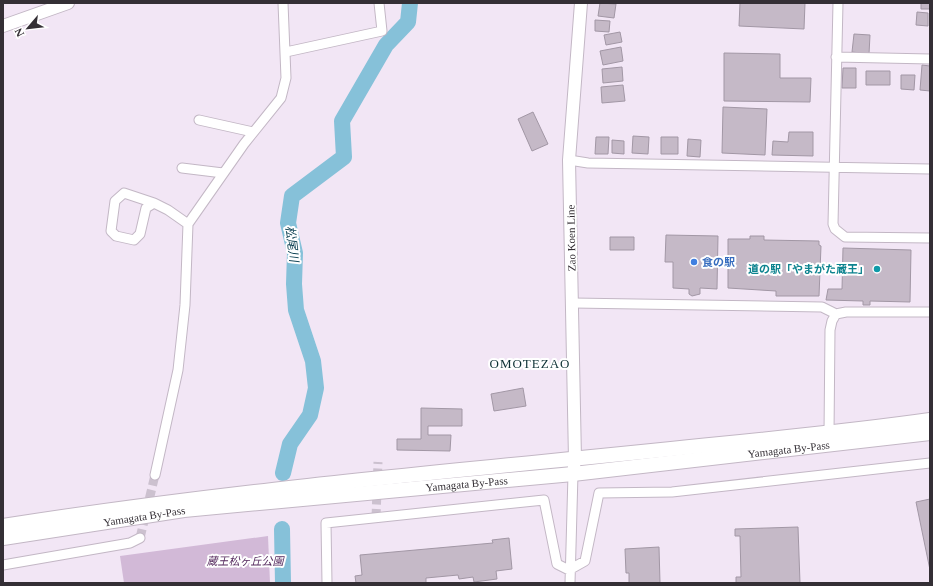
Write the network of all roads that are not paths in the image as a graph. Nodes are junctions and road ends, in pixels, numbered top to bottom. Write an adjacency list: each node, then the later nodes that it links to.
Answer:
1 (68, 3): 6 (main road)
2 (379, 3): 7 (street)
3 (581, 3): 12 (main road, Zao Koen Line)
4 (838, 3): 8 (street)
5 (286, 4): 7 (street)
6 (3, 26)
7 (286, 52): 11 (street)
8 (836, 57): 9 (street); 14 (street)
9 (930, 59)
10 (199, 120): 11 (street)
11 (253, 132): 16 (street)
12 (570, 160): 14 (street); 20 (main road, Zao Koen Line)
13 (182, 168): 16 (street)
14 (833, 168): 15 (street); 19 (street)
15 (930, 169)
16 (223, 173): 18 (street)
17 (154, 203): 17 (street); 18 (street)
18 (188, 224): 29 (street)
19 (930, 238)
20 (573, 303): 22 (street); 26 (main road, Zao Koen Line)
21 (930, 312): 22 (street)
22 (836, 314): 24 (street)
23 (930, 419): 24 (highway, Yamagata By-Pass)
24 (829, 432): 26 (highway, Yamagata By-Pass)
25 (930, 433): 28 (highway, Yamagata By-Pass)
26 (575, 459): 28 (main road, Zao Koen Line); 30 (highway, Yamagata By-Pass)
27 (930, 463): 34 (street)
28 (573, 474): 31 (highway, Yamagata By-Pass); 34 (street)
29 (155, 475)
30 (3, 526)
31 (3, 538)
32 (140, 538): 33 (street)
33 (3, 565)
34 (570, 570): 35 (street); 36 (street)
35 (327, 583)
36 (570, 583)

